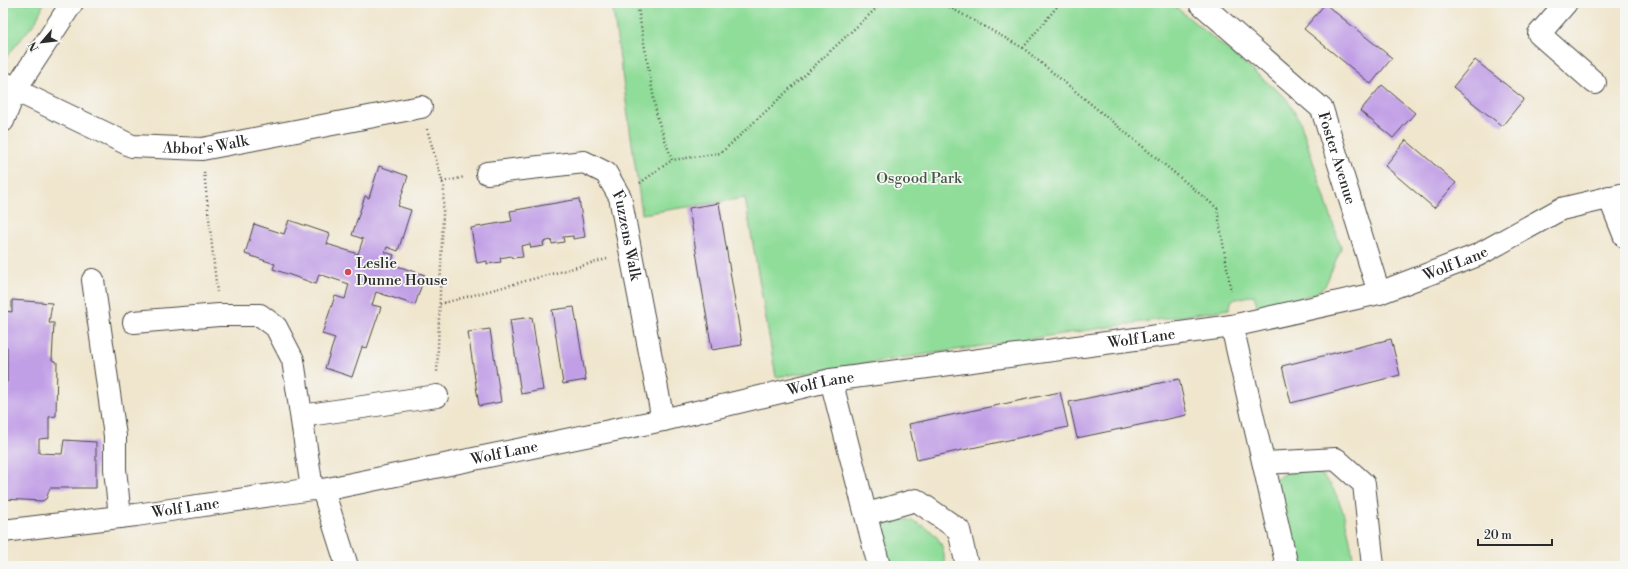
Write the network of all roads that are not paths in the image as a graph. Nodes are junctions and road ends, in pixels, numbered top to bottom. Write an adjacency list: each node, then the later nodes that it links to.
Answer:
1 (72, 3): 5 (street)
2 (1200, 3): 12 (street, Foster Avenue)
3 (1566, 3): 4 (street)
4 (1595, 83)
5 (9, 86): 6 (street, Abbot's Walk); 7 (street)
6 (420, 107)
7 (3, 121)
8 (487, 173): 18 (street, Fuzzens Walk)
9 (1617, 196): 10 (street); 12 (street, Wolf Lane)
10 (1625, 237)
11 (93, 280): 22 (street)
12 (1379, 293): 14 (street, Wolf Lane)
13 (134, 322): 17 (street)
14 (1232, 326): 15 (street, Wolf Lane); 19 (street)
15 (831, 380): 18 (street, Wolf Lane); 21 (street)
16 (436, 396): 17 (street)
17 (302, 416): 20 (street)
18 (663, 420): 20 (street, Wolf Lane)
19 (1264, 463): 27 (street); 28 (street)
20 (318, 489): 22 (street, Wolf Lane); 24 (street)
21 (867, 514): 25 (street); 26 (street)
22 (120, 517): 23 (street, Wolf Lane)
23 (3, 530)
24 (347, 566)
25 (879, 566)
26 (967, 566)
27 (1287, 566)
28 (1373, 566)

